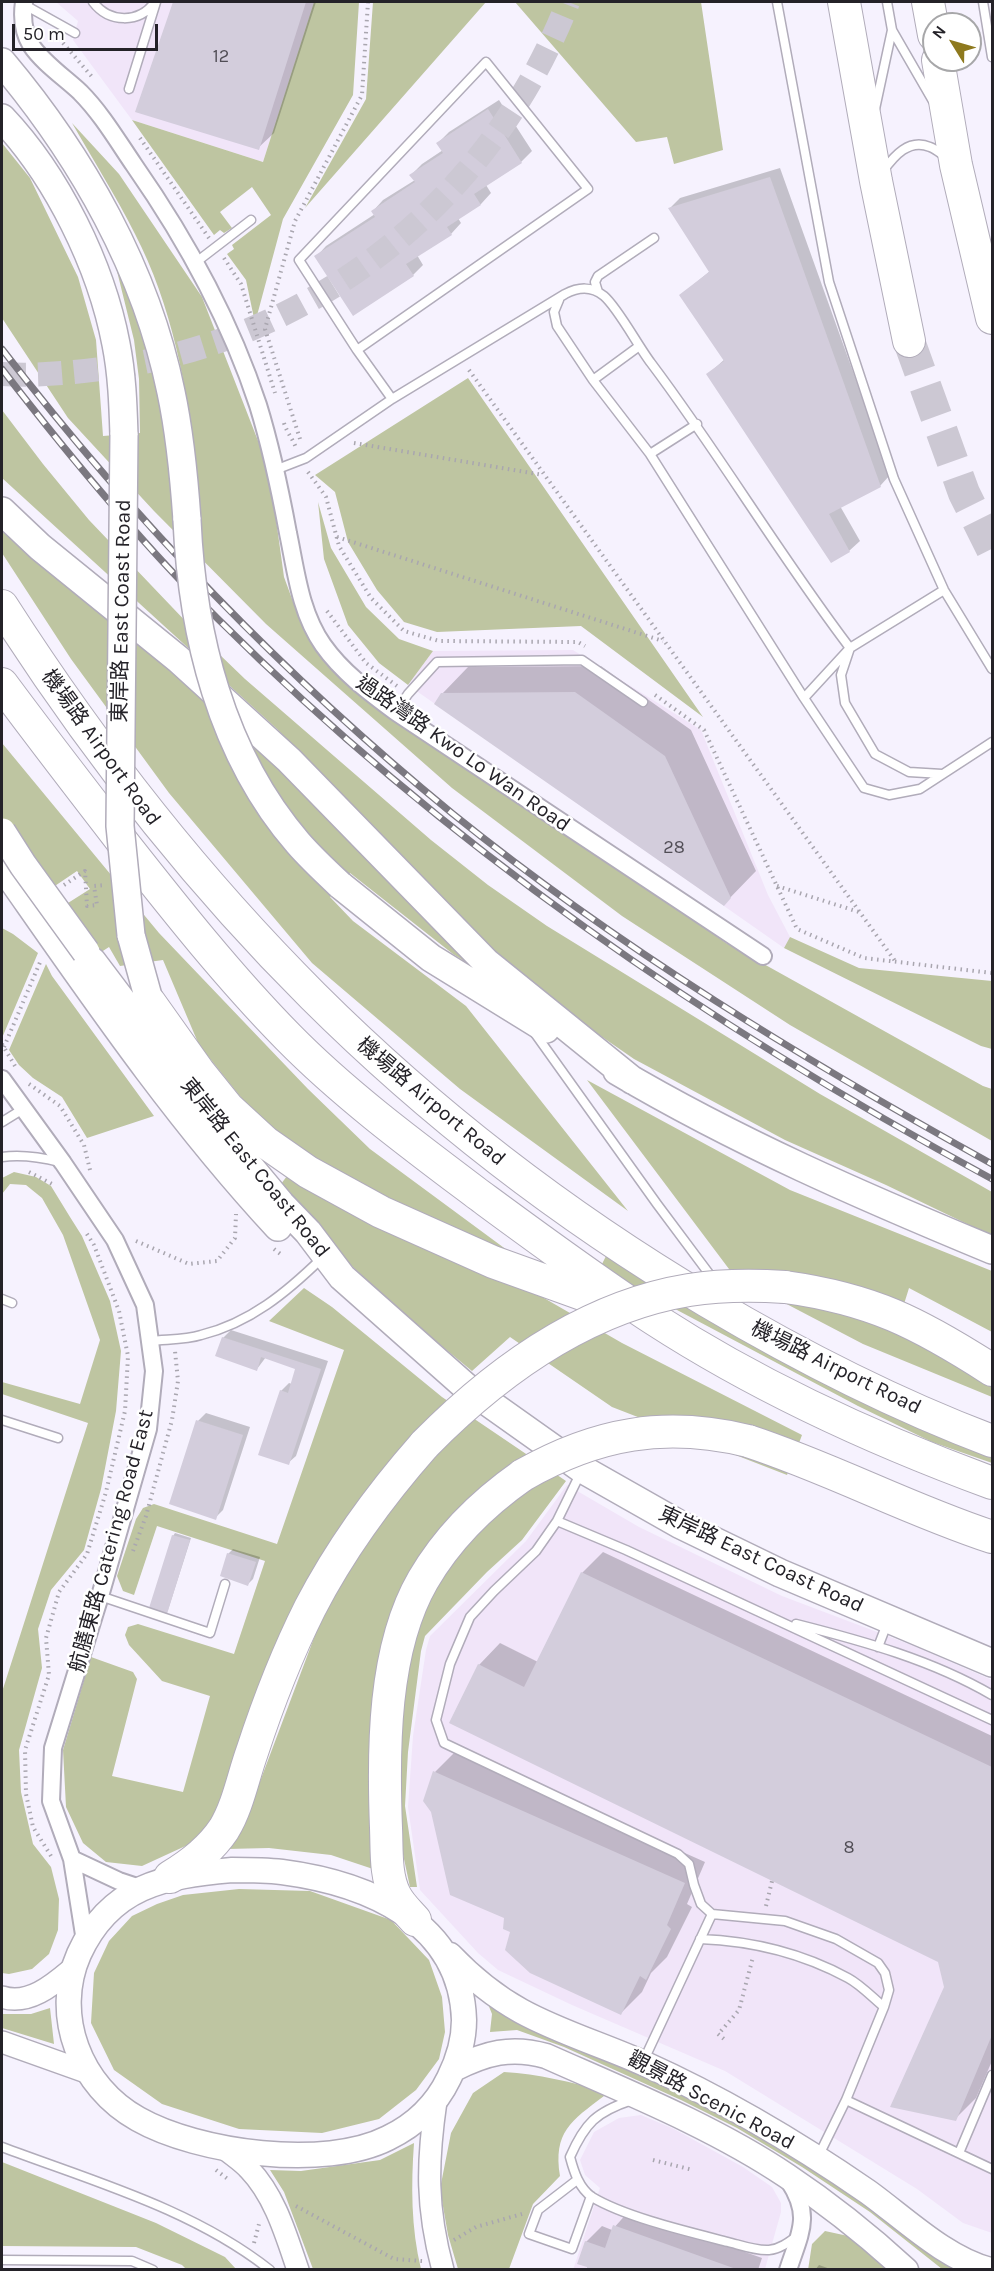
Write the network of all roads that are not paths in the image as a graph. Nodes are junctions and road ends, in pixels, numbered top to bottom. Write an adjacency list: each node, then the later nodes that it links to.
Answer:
1 (93, 2): 2 (lane)
2 (155, 2): 13 (lane)
3 (777, 2): 34 (lane)
4 (844, 2): 16 (highway)
5 (887, 2): 8 (lane)
6 (983, 2): 10 (lane)
7 (24, 3): 9 (lane); 21 (street, 過路灣路 Kwo Lo Wan Road)
8 (892, 30): 15 (lane); 16 (lane)
9 (75, 33)
10 (993, 57)
11 (2, 62): 50 (main road, bridge)
12 (940, 72): 15 (highway)
13 (129, 89)
14 (2, 118): 49 (main road, 東岸路 East Coast Road, bridge)
15 (950, 131): 17 (highway)
16 (869, 138): 18 (highway)
17 (956, 165): 18 (lane); 24 (highway)
18 (876, 181): 25 (highway)
19 (251, 220): 21 (lane)
20 (654, 238): 22 (lane)
21 (195, 263): 32 (street, 過路灣路 Kwo Lo Wan Road)
22 (598, 292): 23 (lane); 26 (lane)
23 (559, 299): 28 (lane); 29 (lane)
24 (993, 318)
25 (909, 341)
26 (638, 347): 28 (lane); 30 (lane)
27 (357, 350): 27 (lane); 29 (lane)
28 (592, 380): 31 (lane)
29 (392, 399): 32 (lane)
30 (697, 424): 31 (lane); 36 (lane)
31 (650, 454): 39 (lane)
32 (276, 470): 41 (street, 過路灣路 Kwo Lo Wan Road)
33 (2, 511): 47 (main road)
34 (944, 590): 36 (lane); 37 (lane)
35 (2, 606): 65 (highway, 機場路 Airport Road)
36 (850, 648): 39 (lane); 43 (lane)
37 (993, 669)
38 (2, 684): 64 (highway, 機場路 Airport Road)
39 (804, 698): 43 (lane)
40 (642, 702): 41 (lane)
41 (396, 712): 46 (street, 過路灣路 Kwo Lo Wan Road)
42 (993, 742): 43 (lane)
43 (942, 774)
44 (2, 831): 51 (main road, bridge)
45 (2, 866): 59 (main road)
46 (763, 956)
47 (486, 962): 48 (lane); 53 (main road)
48 (505, 989)
49 (150, 1003): 51 (main road, 東岸路 East Coast Road); 64 (highway)
50 (518, 1007): 53 (main road); 60 (lane)
51 (160, 1043): 59 (main road, 東岸路 East Coast Road)
52 (2, 1079): 54 (street, 航膳東路 Catering Road East)
53 (632, 1080): 58 (main road)
54 (23, 1109): 55 (lane); 57 (street, 航膳東路 Catering Road East)
55 (2, 1122)
56 (2, 1157): 57 (lane)
57 (63, 1163): 66 (street, 航膳東路 Catering Road East)
58 (993, 1250)
59 (322, 1258): 66 (lane); 71 (main road, 東岸路 East Coast Road)
60 (726, 1294)
61 (2, 1299): 62 (lane)
62 (12, 1302)
63 (733, 1303): 65 (lane)
64 (654, 1319): 72 (highway, 機場路 Airport Road)
65 (754, 1329): 70 (highway, 機場路 Airport Road)
66 (150, 1341): 76 (street, 航膳東路 Catering Road East)
67 (993, 1370): 84 (highway, bridge)
68 (2, 1420): 69 (lane)
69 (58, 1438)
70 (993, 1441)
71 (582, 1469): 73 (lane); 77 (main road, 東岸路 East Coast Road)
72 (993, 1483)
73 (557, 1521): 78 (lane); 86 (lane)
74 (993, 1537): 87 (highway, bridge)
75 (225, 1584): 76 (lane)
76 (100, 1596): 83 (street, 航膳東路 Catering Road East)
77 (889, 1618): 79 (lane); 80 (main road, 東岸路 East Coast Road)
78 (778, 1620): 79 (lane); 82 (lane)
79 (878, 1647): 81 (lane)
80 (993, 1663)
81 (993, 1695)
82 (993, 1720)
83 (72, 1859): 85 (street); 89 (street, 航膳東路 Catering Road East)
84 (170, 1877): 85 (main road); 87 (main road)
85 (140, 1888): 89 (main road)
86 (712, 1914): 88 (lane); 92 (lane)
87 (423, 1928): 94 (main road, 觀景路 Scenic Road); 95 (main road)
88 (700, 1939): 92 (lane); 94 (lane)
89 (85, 1941): 90 (main road)
90 (73, 1968): 91 (street); 96 (main road)
91 (2, 1997)
92 (884, 2007): 99 (lane)
93 (2, 2042): 96 (street)
94 (643, 2063): 104 (main road, 觀景路 Scenic Road)
95 (454, 2069): 98 (main road, 觀景路 Scenic Road); 100 (main road)
96 (88, 2073): 102 (main road)
97 (993, 2075): 103 (lane)
98 (638, 2098): 106 (main road, 觀景路 Scenic Road); 107 (lane)
99 (846, 2100): 103 (lane); 104 (lane)
100 (436, 2101): 102 (main road); 113 (street)
101 (2, 2147): 117 (lane)
102 (224, 2148): 118 (street)
103 (959, 2153): 105 (lane)
104 (818, 2158): 121 (main road, 觀景路 Scenic Road)
105 (993, 2169)
106 (786, 2175): 109 (main road, 觀景路 Scenic Road); 110 (street)
107 (577, 2180): 108 (lane); 108 (lane)
108 (591, 2196): 111 (lane)
109 (831, 2207): 110 (street); 120 (main road, 觀景路 Scenic Road)
110 (803, 2217): 111 (street)
111 (799, 2234): 119 (street)
112 (2, 2260): 114 (lane)
113 (441, 2260)
114 (132, 2261): 115 (lane); 116 (lane)
115 (118, 2270)
116 (153, 2270)
117 (270, 2270)
118 (298, 2270)
119 (788, 2270)
120 (906, 2270)
121 (990, 2270)

